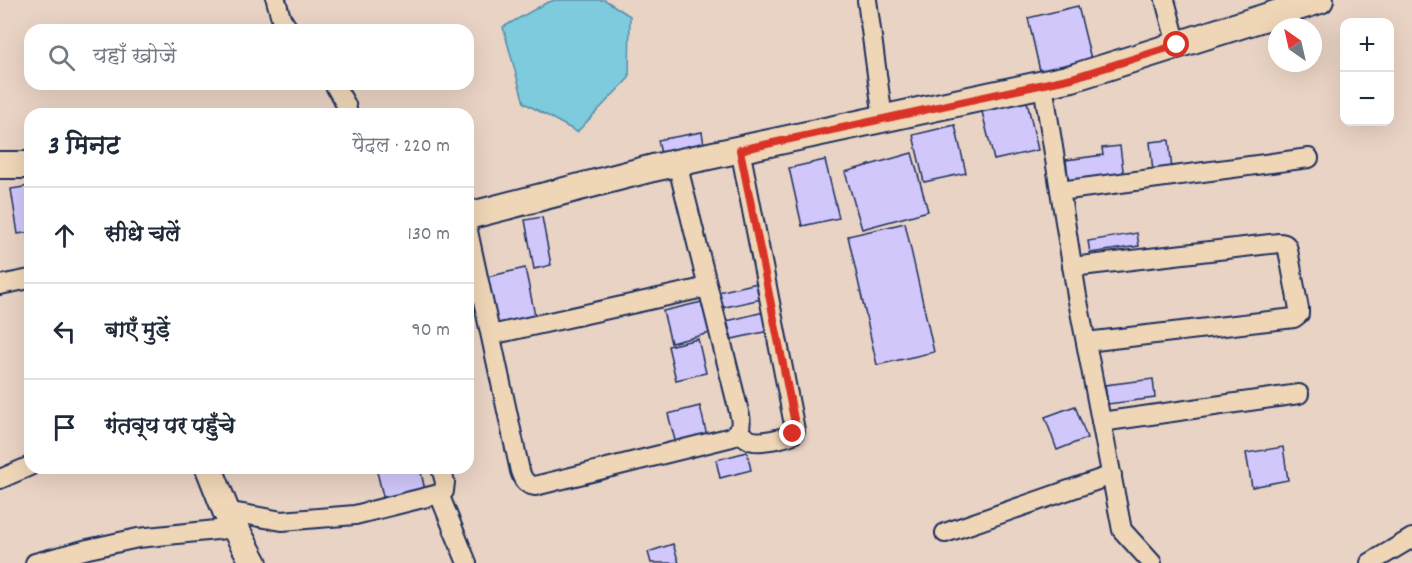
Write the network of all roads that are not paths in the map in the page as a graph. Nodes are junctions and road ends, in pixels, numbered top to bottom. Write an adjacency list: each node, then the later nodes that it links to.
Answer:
1 (276, 0): 6 (street)
2 (867, 0): 11 (street)
3 (1165, 0): 7 (street)
4 (1320, 0): 5 (street)
5 (1261, 9): 7 (street)
6 (285, 24)
7 (1177, 45): 8 (street)
8 (1043, 84): 11 (street); 17 (street)
9 (337, 90): 10 (street)
10 (347, 108)
11 (883, 119): 12 (street)
12 (740, 150): 14 (street); 28 (street)
13 (1309, 158): 17 (street)
14 (677, 163): 18 (street); 23 (street)
15 (0, 165): 16 (street)
16 (24, 165)
17 (1060, 191): 20 (street)
18 (474, 214)
19 (474, 258): 24 (street)
20 (1072, 267): 25 (street); 25 (street)
21 (24, 280): 22 (street)
22 (0, 285)
23 (708, 287): 24 (street); 28 (street)
24 (491, 335): 28 (street)
25 (1086, 342): 27 (street)
26 (1299, 394): 27 (street)
27 (1101, 422): 32 (street)
28 (738, 432)
29 (24, 469): 33 (street)
30 (212, 474): 35 (street)
31 (443, 474): 34 (street)
32 (1112, 475): 36 (street); 41 (street)
33 (0, 479)
34 (439, 494): 35 (street); 40 (street)
35 (231, 520): 38 (street); 39 (street)
36 (945, 533)
37 (1412, 538): 42 (street)
38 (35, 563)
39 (254, 563)
40 (466, 563)
41 (1152, 563)
42 (1370, 563)

